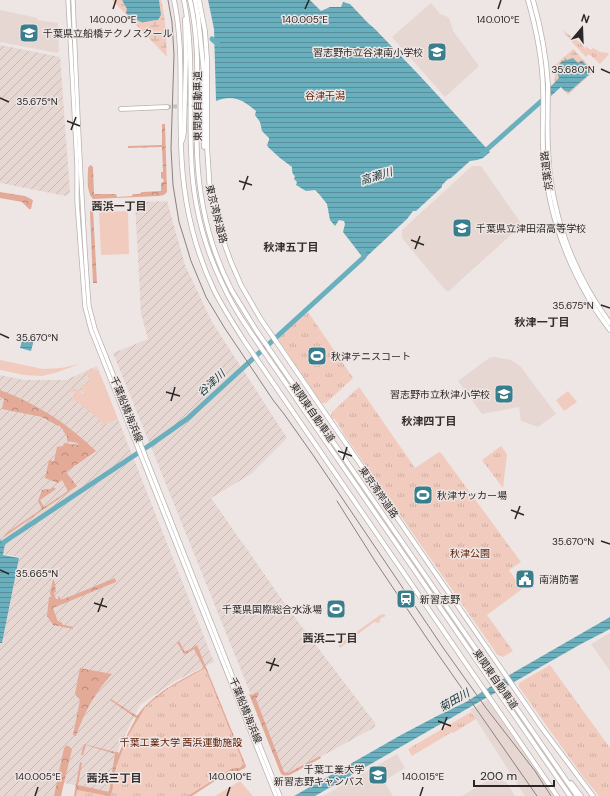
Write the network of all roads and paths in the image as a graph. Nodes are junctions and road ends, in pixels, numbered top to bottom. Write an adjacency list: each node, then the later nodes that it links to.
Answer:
1 (68, 0): 21 (main road, 千葉船橋海浜線)
2 (73, 0): 21 (main road, 千葉船橋海浜線)
3 (174, 0): 13 (highway)
4 (183, 0): 12 (highway); 27 (highway, 東関東自動車道)
5 (190, 0): 23 (highway, 東関東自動車道)
6 (195, 0): 10 (highway)
7 (199, 0): 18 (highway, 東京湾岸道路)
8 (528, 0): 16 (highway, 京葉道路)
9 (533, 0): 16 (highway, 京葉道路)
10 (202, 55): 11 (highway); 18 (highway)
11 (202, 85)
12 (185, 93): 13 (highway); 17 (highway)
13 (181, 102): 17 (highway)
14 (167, 107): 15 (highway)
15 (121, 109)
16 (545, 133): 19 (highway, 京葉道路); 20 (highway, 京葉道路)
17 (180, 144): 26 (highway)
18 (210, 193): 30 (highway, 東京湾岸道路)
19 (610, 323)
20 (610, 330)
21 (140, 447): 22 (main road, 千葉船橋海浜線)
22 (142, 452): 24 (main road, 千葉船橋海浜線); 25 (main road, 千葉船橋海浜線)
23 (552, 760): 28 (highway, 東関東自動車道); 29 (highway)
24 (276, 796)
25 (280, 796)
26 (557, 796)
27 (570, 796)
28 (577, 796)
29 (581, 796)
30 (593, 796)

